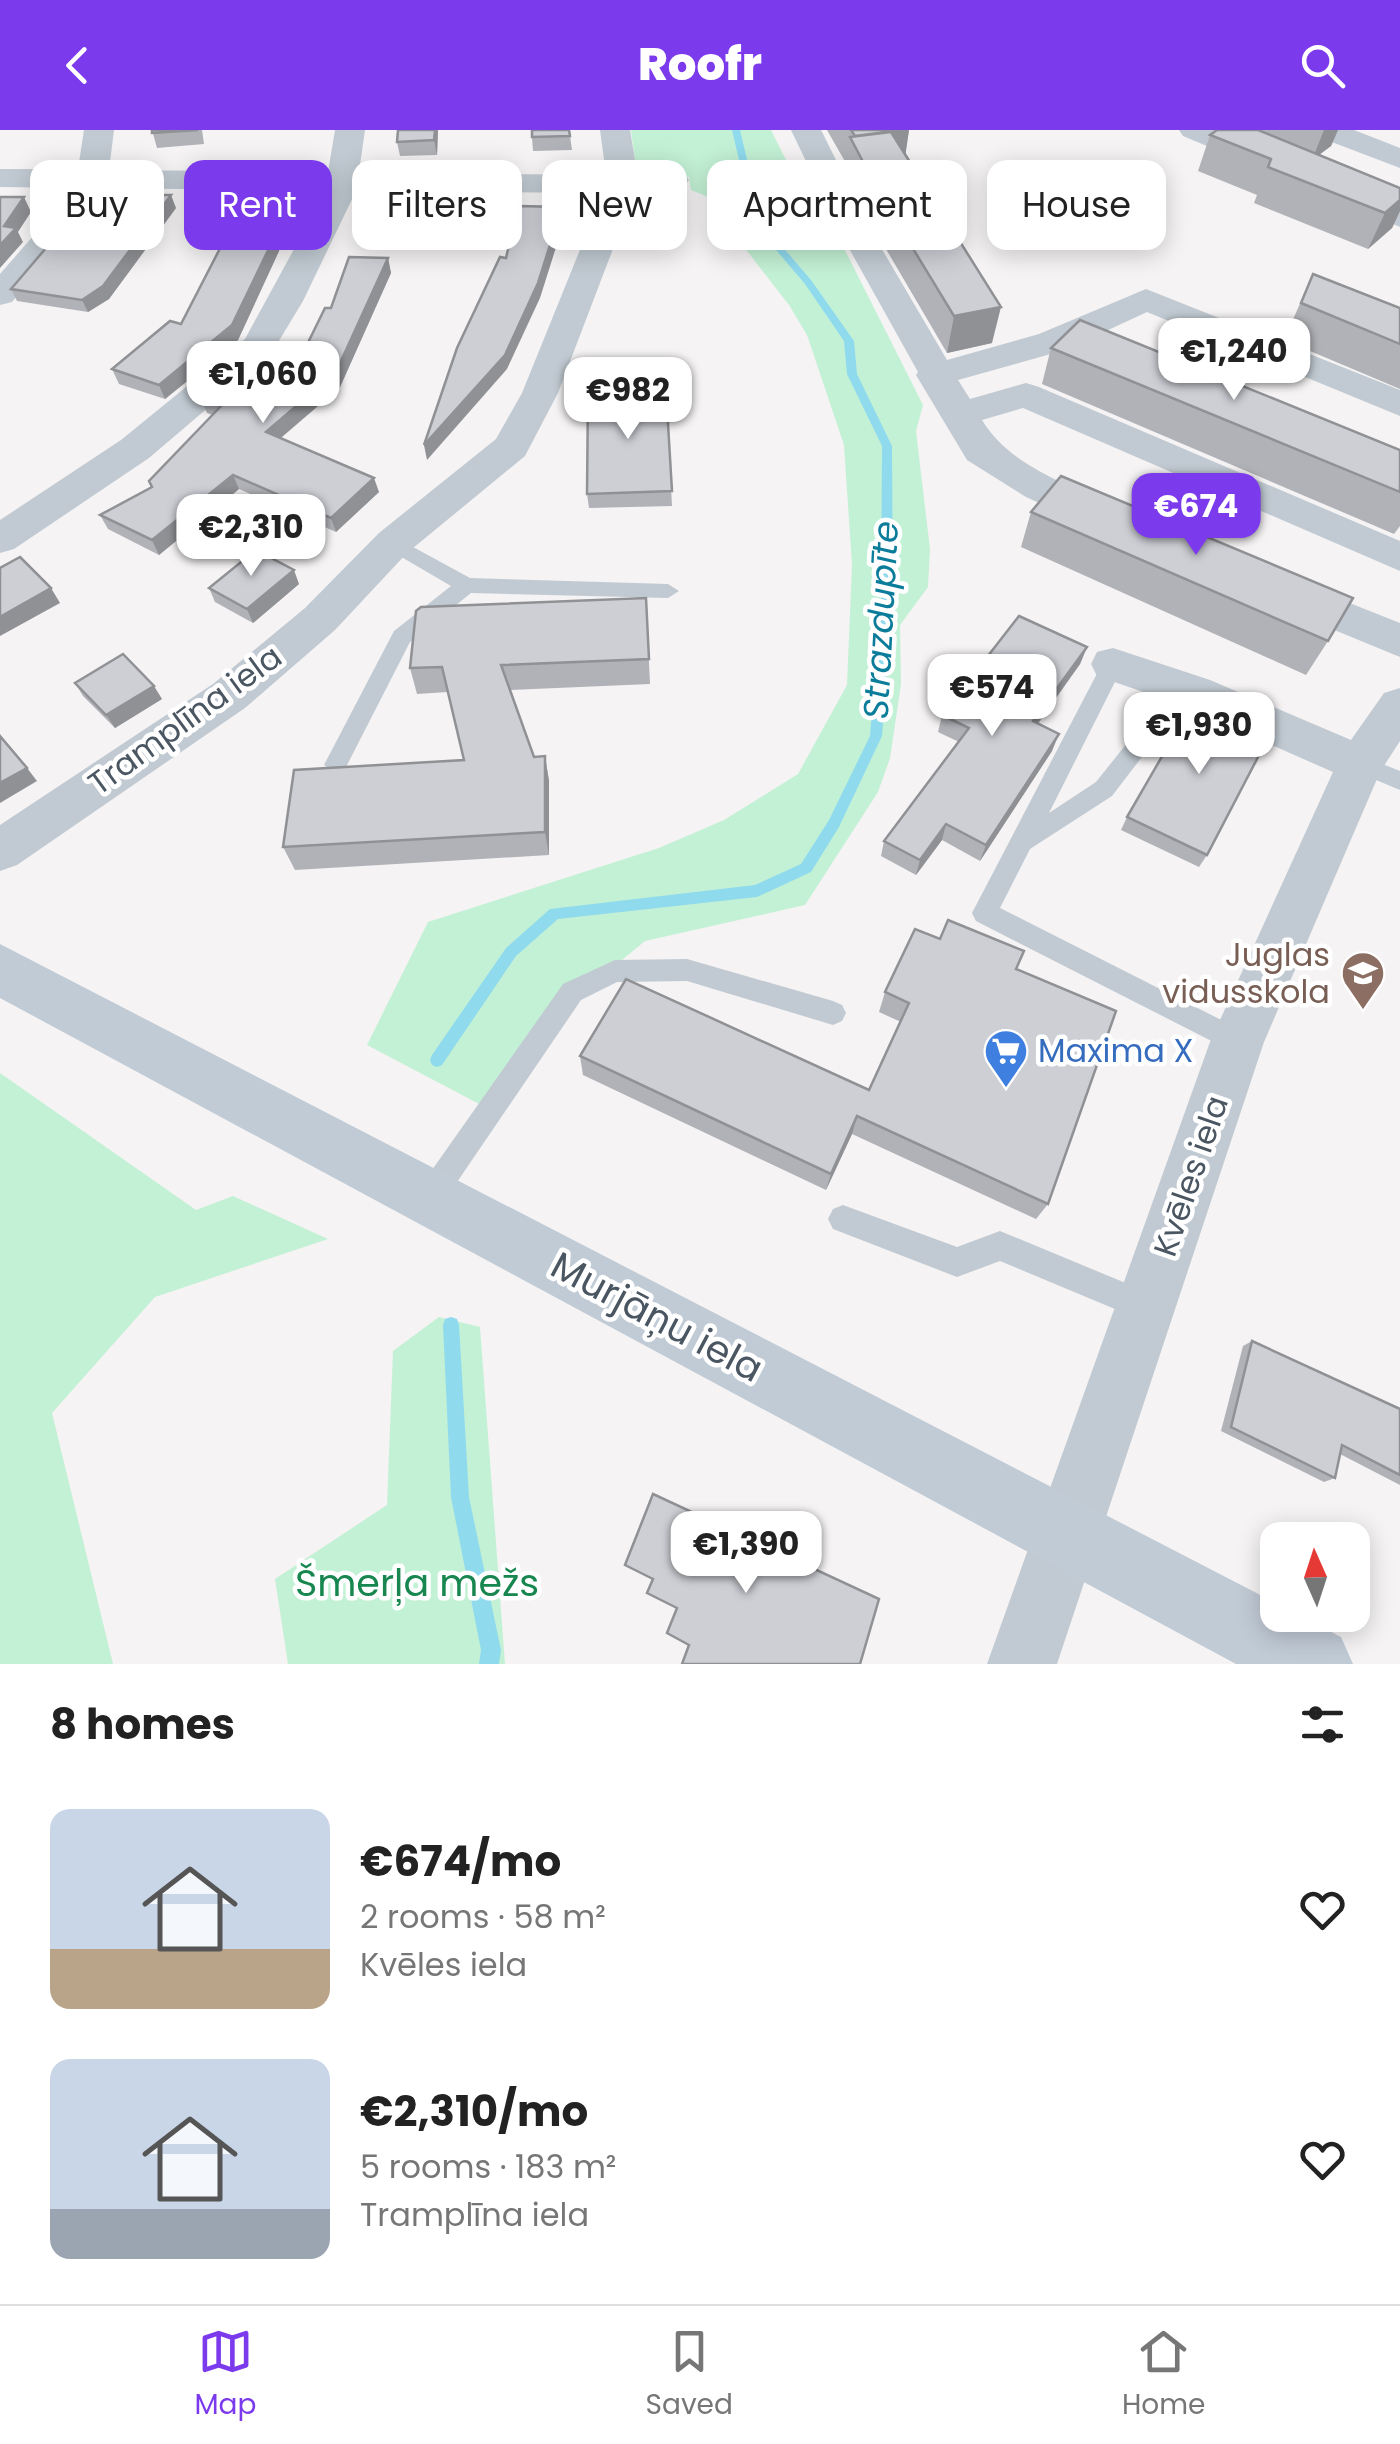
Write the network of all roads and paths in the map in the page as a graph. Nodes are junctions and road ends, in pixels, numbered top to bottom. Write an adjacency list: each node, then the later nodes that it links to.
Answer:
1 (99, 130): 8 (street)
2 (350, 130): 14 (street)
3 (615, 130): 9 (street)
4 (806, 130): 20 (street)
5 (1194, 130): 10 (street)
6 (1341, 136): 7 (street); 10 (street)
7 (1400, 159)
8 (95, 160)
9 (620, 160)
10 (1310, 175): 16 (street)
11 (0, 178): 12 (street)
12 (30, 178)
13 (164, 178): 14 (street)
14 (343, 182): 15 (street); 24 (street)
15 (542, 184)
16 (1400, 217)
17 (42, 250): 19 (street)
18 (596, 250): 25 (street, Tramplīna iela)
19 (0, 295)
20 (934, 375): 21 (street); 22 (street)
21 (1400, 404)
22 (958, 414): 23 (street); 26 (street)
23 (1144, 533)
24 (0, 538)
25 (393, 542): 28 (lane); 37 (street, Tramplīna iela)
26 (1400, 557)
27 (1250, 577): 30 (street)
28 (466, 585): 29 (lane); 34 (lane)
29 (668, 591)
30 (1400, 641)
31 (1113, 664): 32 (street); 36 (lane)
32 (1183, 689): 35 (street); 36 (lane)
33 (1400, 705): 35 (street, Kvēles iela)
34 (336, 765)
35 (1380, 772): 40 (street, Kvēles iela)
36 (1020, 844): 40 (lane)
37 (0, 851)
38 (0, 970): 41 (street, Murjāņu iela)
39 (833, 1013): 41 (lane)
40 (1238, 1042): 43 (street, Kvēles iela)
41 (430, 1197): 44 (street, Murjāņu iela)
42 (843, 1219): 43 (lane)
43 (1146, 1307): 44 (street, Kvēles iela)
44 (1068, 1535): 45 (street, Kvēles iela); 46 (street, Murjāņu iela)
45 (1022, 1664)
46 (1314, 1664)

